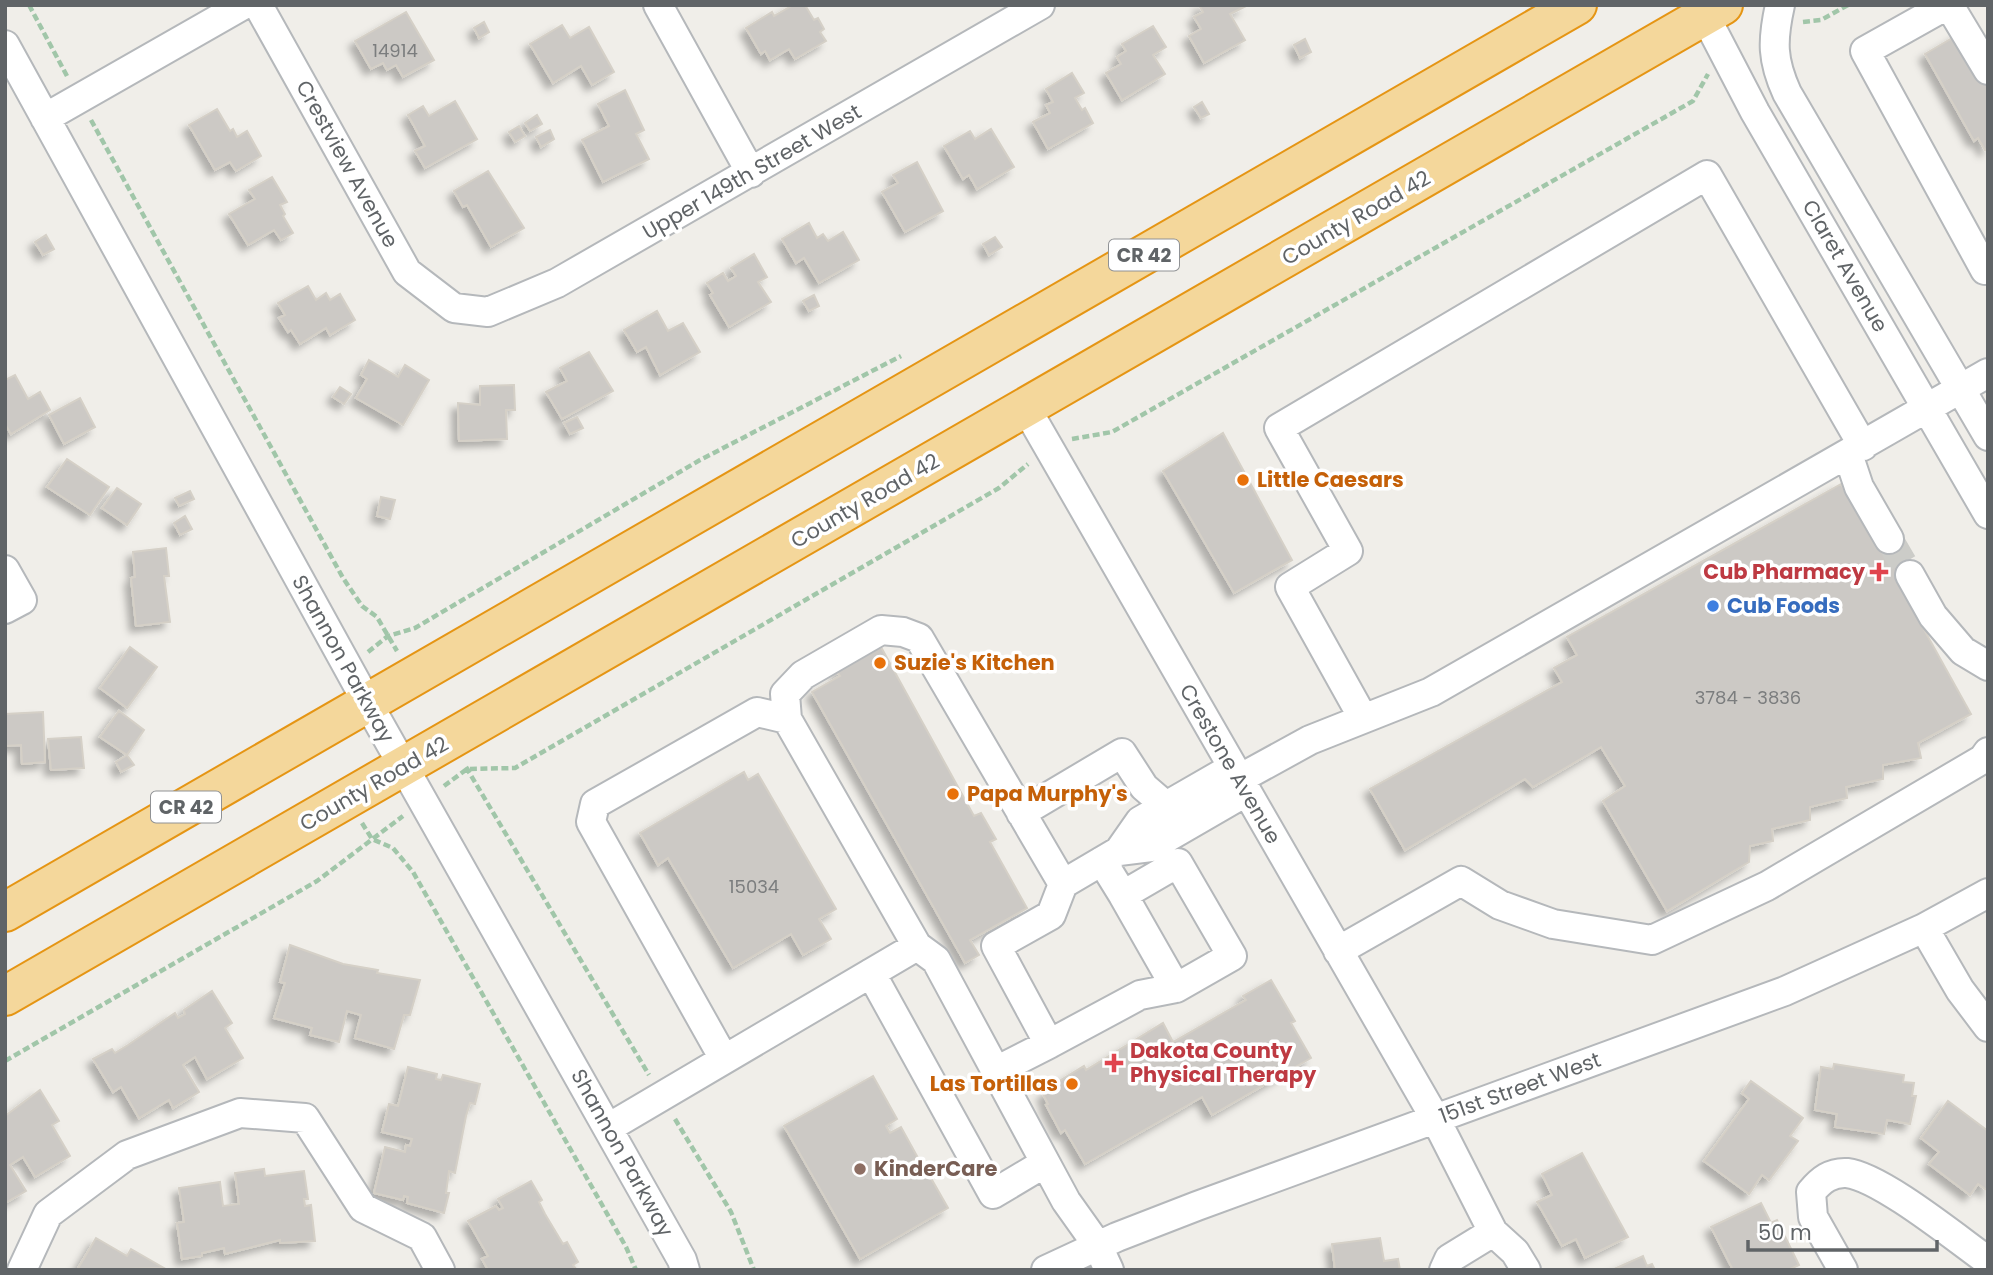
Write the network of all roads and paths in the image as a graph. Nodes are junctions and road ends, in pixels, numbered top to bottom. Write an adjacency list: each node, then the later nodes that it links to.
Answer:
1 (29, 5): 15 (path)
2 (243, 5): 15 (street)
3 (258, 5): 19 (street, Crestview Avenue)
4 (657, 5): 17 (street)
5 (1040, 5): 17 (street, Upper 149th Street West)
6 (1577, 5): 36 (highway, CR 42)
7 (1780, 5): 11 (street, Claret Avenue)
8 (1848, 5): 11 (path)
9 (1948, 5): 14 (street); 18 (street)
10 (1711, 9): 13 (street, Claret Avenue); 23 (highway, County Road 42)
11 (1773, 35): 22 (street, Claret Avenue)
12 (5, 45): 16 (street, Shannon Parkway)
13 (1727, 57): 24 (street, Claret Avenue); 26 (path)
14 (1988, 70)
15 (80, 99): 16 (street); 33 (path)
16 (45, 118): 35 (street, Shannon Parkway)
17 (751, 173): 19 (street, Upper 149th Street West)
18 (1988, 268)
19 (454, 308)
20 (911, 351): 33 (path)
21 (1988, 373): 22 (street)
22 (1961, 388): 24 (street); 25 (street, Claret Avenue)
23 (1026, 408): 26 (street, Crestone Avenue); 40 (highway, County Road 42)
24 (1927, 408): 27 (street); 28 (street, Claret Avenue)
25 (1988, 436)
26 (1050, 450): 41 (path); 42 (street, Crestone Avenue)
27 (1856, 450): 29 (street); 37 (street); 37 (street)
28 (1988, 514)
29 (1889, 539)
30 (5, 570): 32 (street)
31 (1910, 575): 34 (street)
32 (14, 605)
33 (388, 636): 35 (path)
34 (1988, 666)
35 (348, 668): 36 (street, Shannon Parkway)
36 (367, 702): 40 (street, Shannon Parkway); 51 (highway, CR 42)
37 (1363, 718): 42 (street)
38 (787, 719): 45 (street); 53 (street); 60 (street)
39 (1988, 752): 54 (street)
40 (404, 767): 43 (street, Shannon Parkway); 57 (highway, County Road 42)
41 (467, 769): 43 (path); 63 (path)
42 (1239, 780): 44 (street); 47 (street); 54 (street, Crestone Avenue)
43 (423, 802): 46 (path); 65 (street, Shannon Parkway)
44 (1166, 806): 45 (street); 47 (street)
45 (1021, 813): 48 (street)
46 (372, 839): 61 (path); 72 (path)
47 (1111, 856): 48 (street); 50 (street)
48 (1063, 884): 59 (street)
49 (1988, 893): 52 (street, 151st Street West)
50 (1123, 895): 56 (street); 56 (street)
51 (5, 912)
52 (1924, 928): 58 (street); 64 (street, 151st Street West)
53 (917, 946): 55 (street); 62 (street)
54 (1338, 951): 64 (street, Crestone Avenue)
55 (871, 973): 60 (street); 66 (street)
56 (1176, 988): 59 (street)
57 (5, 996)
58 (1988, 1027)
59 (1049, 1044): 62 (street)
60 (724, 1059): 63 (street)
61 (5, 1061)
62 (996, 1071): 66 (street)
63 (661, 1095): 65 (street); 74 (path)
64 (1436, 1120): 67 (street, Crestone Avenue); 68 (street, 151st Street West)
65 (607, 1128): 73 (street, Shannon Parkway)
66 (1045, 1163): 68 (street)
67 (1493, 1232): 76 (street); 77 (street, Crestone Avenue)
68 (1103, 1258): 75 (street, 151st Street West)
69 (1988, 1262): 78 (street); 79 (street)
70 (22, 1270): 71 (street)
71 (440, 1270)
72 (636, 1270)
73 (685, 1270)
74 (754, 1270)
75 (1046, 1270)
76 (1444, 1270)
77 (1526, 1270)
78 (1843, 1270)
79 (1982, 1270)

